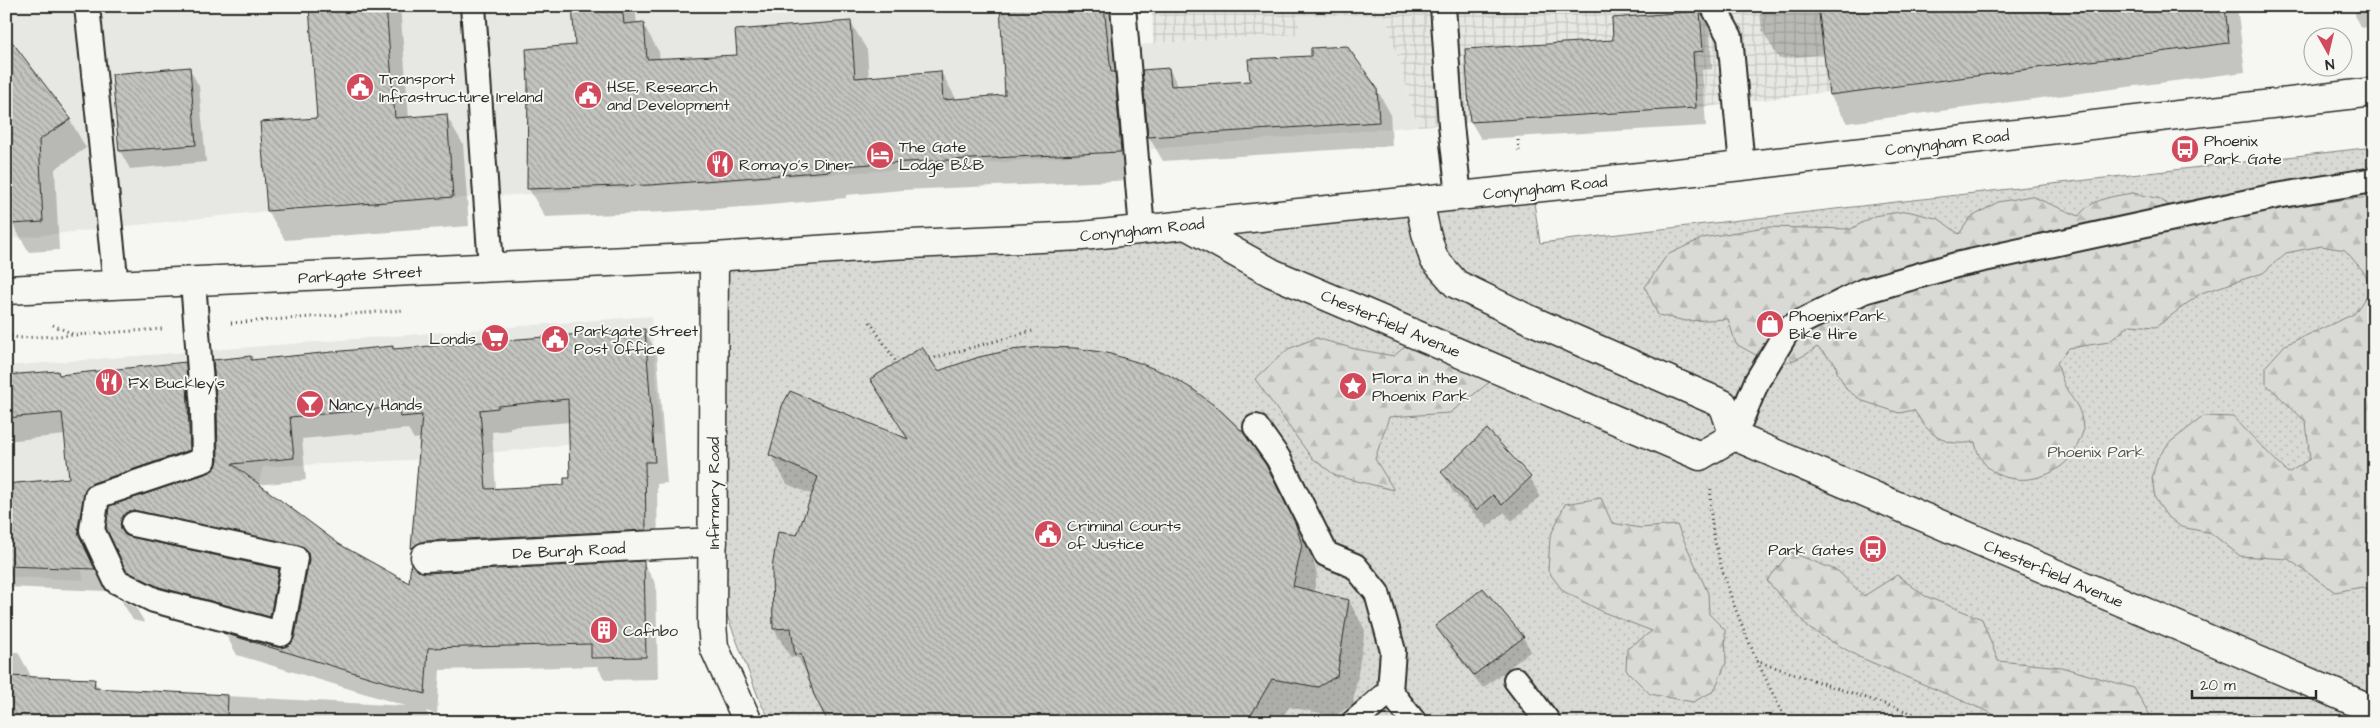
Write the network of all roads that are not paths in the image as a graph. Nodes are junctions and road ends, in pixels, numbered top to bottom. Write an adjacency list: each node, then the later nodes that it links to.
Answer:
1 (87, 6): 16 (lane)
2 (473, 6): 14 (lane)
3 (1123, 6): 12 (lane)
4 (1443, 6): 9 (lane)
5 (1713, 6): 7 (lane)
6 (2374, 92): 7 (main road, Conyngham Road)
7 (1742, 166): 9 (main road, Conyngham Road)
8 (2374, 180): 19 (lane)
9 (1459, 196): 10 (main road, Conyngham Road)
10 (1419, 200): 11 (main road, Conyngham Road); 19 (main road)
11 (1186, 225): 12 (main road, Conyngham Road); 19 (main road, Chesterfield Avenue)
12 (1142, 230): 13 (main road, Conyngham Road)
13 (714, 257): 14 (main road, Parkgate Street); 21 (main road, Infirmary Road)
14 (491, 267): 15 (main road, Parkgate Street)
15 (193, 282): 16 (main road, Parkgate Street); 20 (lane)
16 (116, 286): 17 (main road, Parkgate Street)
17 (6, 290)
18 (1256, 427): 24 (lane)
19 (1734, 436): 25 (main road, Chesterfield Avenue)
20 (134, 524)
21 (713, 542): 22 (main road, De Burgh Road); 26 (main road, Infirmary Road)
22 (425, 557)
23 (1516, 680): 29 (lane)
24 (1390, 691): 27 (lane); 28 (lane)
25 (2374, 710)
26 (748, 722)
27 (1354, 722)
28 (1414, 722)
29 (1548, 722)

